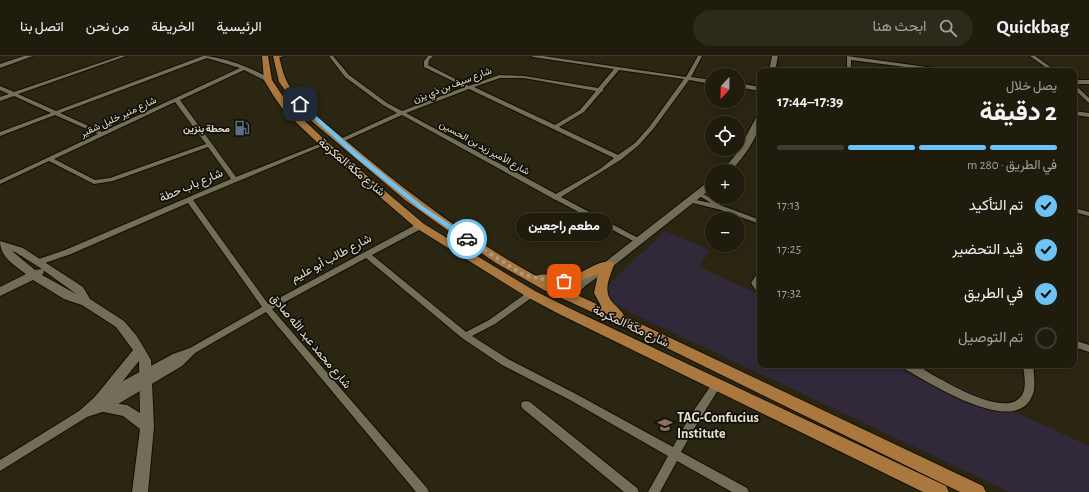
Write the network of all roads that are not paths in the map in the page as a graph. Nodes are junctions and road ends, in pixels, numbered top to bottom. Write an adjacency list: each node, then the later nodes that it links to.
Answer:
1 (28, 56): 13 (street)
2 (124, 56): 31 (street)
3 (207, 56): 14 (street); 35 (street)
4 (265, 56): 21 (main road, شارع مكة المكرمة)
5 (279, 56): 43 (main road, شارع مكة المكرمة)
6 (431, 56): 27 (street)
7 (533, 56): 15 (street)
8 (700, 56): 20 (street)
9 (775, 56): 16 (street)
10 (1032, 56): 19 (street)
11 (332, 57): 36 (street, شارع الأمير زيد بن الحسين)
12 (849, 57): 17 (street); 18 (street)
13 (0, 66)
14 (244, 68): 21 (street); 33 (street, شارع منير خليل شقير)
15 (618, 68): 20 (street); 30 (street)
16 (773, 68)
17 (848, 68)
18 (901, 68)
19 (1050, 68)
20 (688, 78): 22 (street); 46 (street)
21 (268, 80): 44 (main road, شارع مكة المكرمة)
22 (705, 81)
23 (1077, 82): 24 (street)
24 (1089, 82)
25 (745, 86): 28 (street)
26 (0, 88): 31 (street)
27 (469, 88): 30 (street, شارع سيف بن ذي يزن); 36 (street, شارع سيف بن ذي يزن); 40 (street)
28 (757, 88)
29 (1077, 89): 34 (street)
30 (601, 90): 40 (street)
31 (14, 94): 32 (street); 35 (street)
32 (0, 99)
33 (176, 99): 42 (street, شارع منير خليل شقير); 45 (street)
34 (1089, 101)
35 (56, 113): 41 (street); 42 (street)
36 (402, 113): 43 (street, شارع سيف بن ذي يزن); 53 (street, شارع الأمير زيد بن الحسين)
37 (1077, 113): 38 (street)
38 (1089, 115)
39 (757, 124): 48 (street)
40 (556, 127): 46 (street)
41 (0, 134)
42 (102, 134): 47 (street, شارع منير خليل شقير)
43 (340, 141): 67 (main road, شارع مكة المكرمة)
44 (324, 144): 49 (street, شارع باب حطة); 60 (main road, شارع مكة المكرمة)
45 (209, 145): 47 (street); 49 (street)
46 (620, 158): 53 (street)
47 (49, 159): 50 (street, شارع منير خليل شقير)
48 (732, 164)
49 (235, 180): 54 (street, شارع باب حطة)
50 (0, 182)
51 (705, 189): 52 (street)
52 (700, 194): 55 (street); 56 (street)
53 (555, 198): 61 (street, شارع الأمير زيد بن الحسين)
54 (189, 199): 64 (street, شارع باب حطة); 73 (street, شارع محمد عبد الله صادق)
55 (691, 201): 56 (street); 61 (street)
56 (723, 208): 59 (street)
57 (1077, 211): 58 (street)
58 (1089, 214)
59 (757, 221)
60 (420, 226): 63 (street, شارع طالب أبو عليم); 70 (main road, شارع مكة المكرمة)
61 (637, 241): 65 (street)
62 (2, 245): 64 (street); 66 (street)
63 (366, 254): 73 (street, شارع طالب أبو عليم); 75 (street)
64 (43, 265): 66 (street); 71 (street)
65 (608, 265): 67 (main road); 72 (street); 74 (main road)
66 (31, 272): 68 (street); 69 (street); 71 (street)
67 (524, 275): 72 (main road, شارع مكة المكرمة)
68 (0, 286)
69 (0, 292)
70 (531, 294): 72 (main road, شارع مكة المكرمة); 75 (street)
71 (86, 302): 78 (street)
72 (566, 304): 74 (main road, شارع مكة المكرمة); 82 (main road, شارع مكة المكرمة)
73 (267, 308): 81 (street, شارع طالب أبو عليم); 89 (street, شارع محمد عبد الله صادق)
74 (623, 321): 94 (main road, شارع مكة المكرمة)
75 (465, 336): 86 (street)
76 (1077, 344): 77 (street)
77 (1089, 349)
78 (140, 351): 81 (street); 83 (street)
79 (912, 368): 80 (street)
80 (1028, 368)
81 (146, 377): 83 (street, شارع طالب أبو عليم); 85 (street)
82 (716, 384): 86 (street); 93 (main road, شارع مكة المكرمة)
83 (103, 403): 85 (street); 87 (street, شارع طالب أبو عليم)
84 (526, 405): 90 (street)
85 (147, 427): 88 (street)
86 (674, 454): 91 (street); 92 (street)
87 (0, 466)
88 (140, 492)
89 (423, 492)
90 (633, 492)
91 (654, 492)
92 (743, 492)
93 (940, 492)
94 (977, 492)

